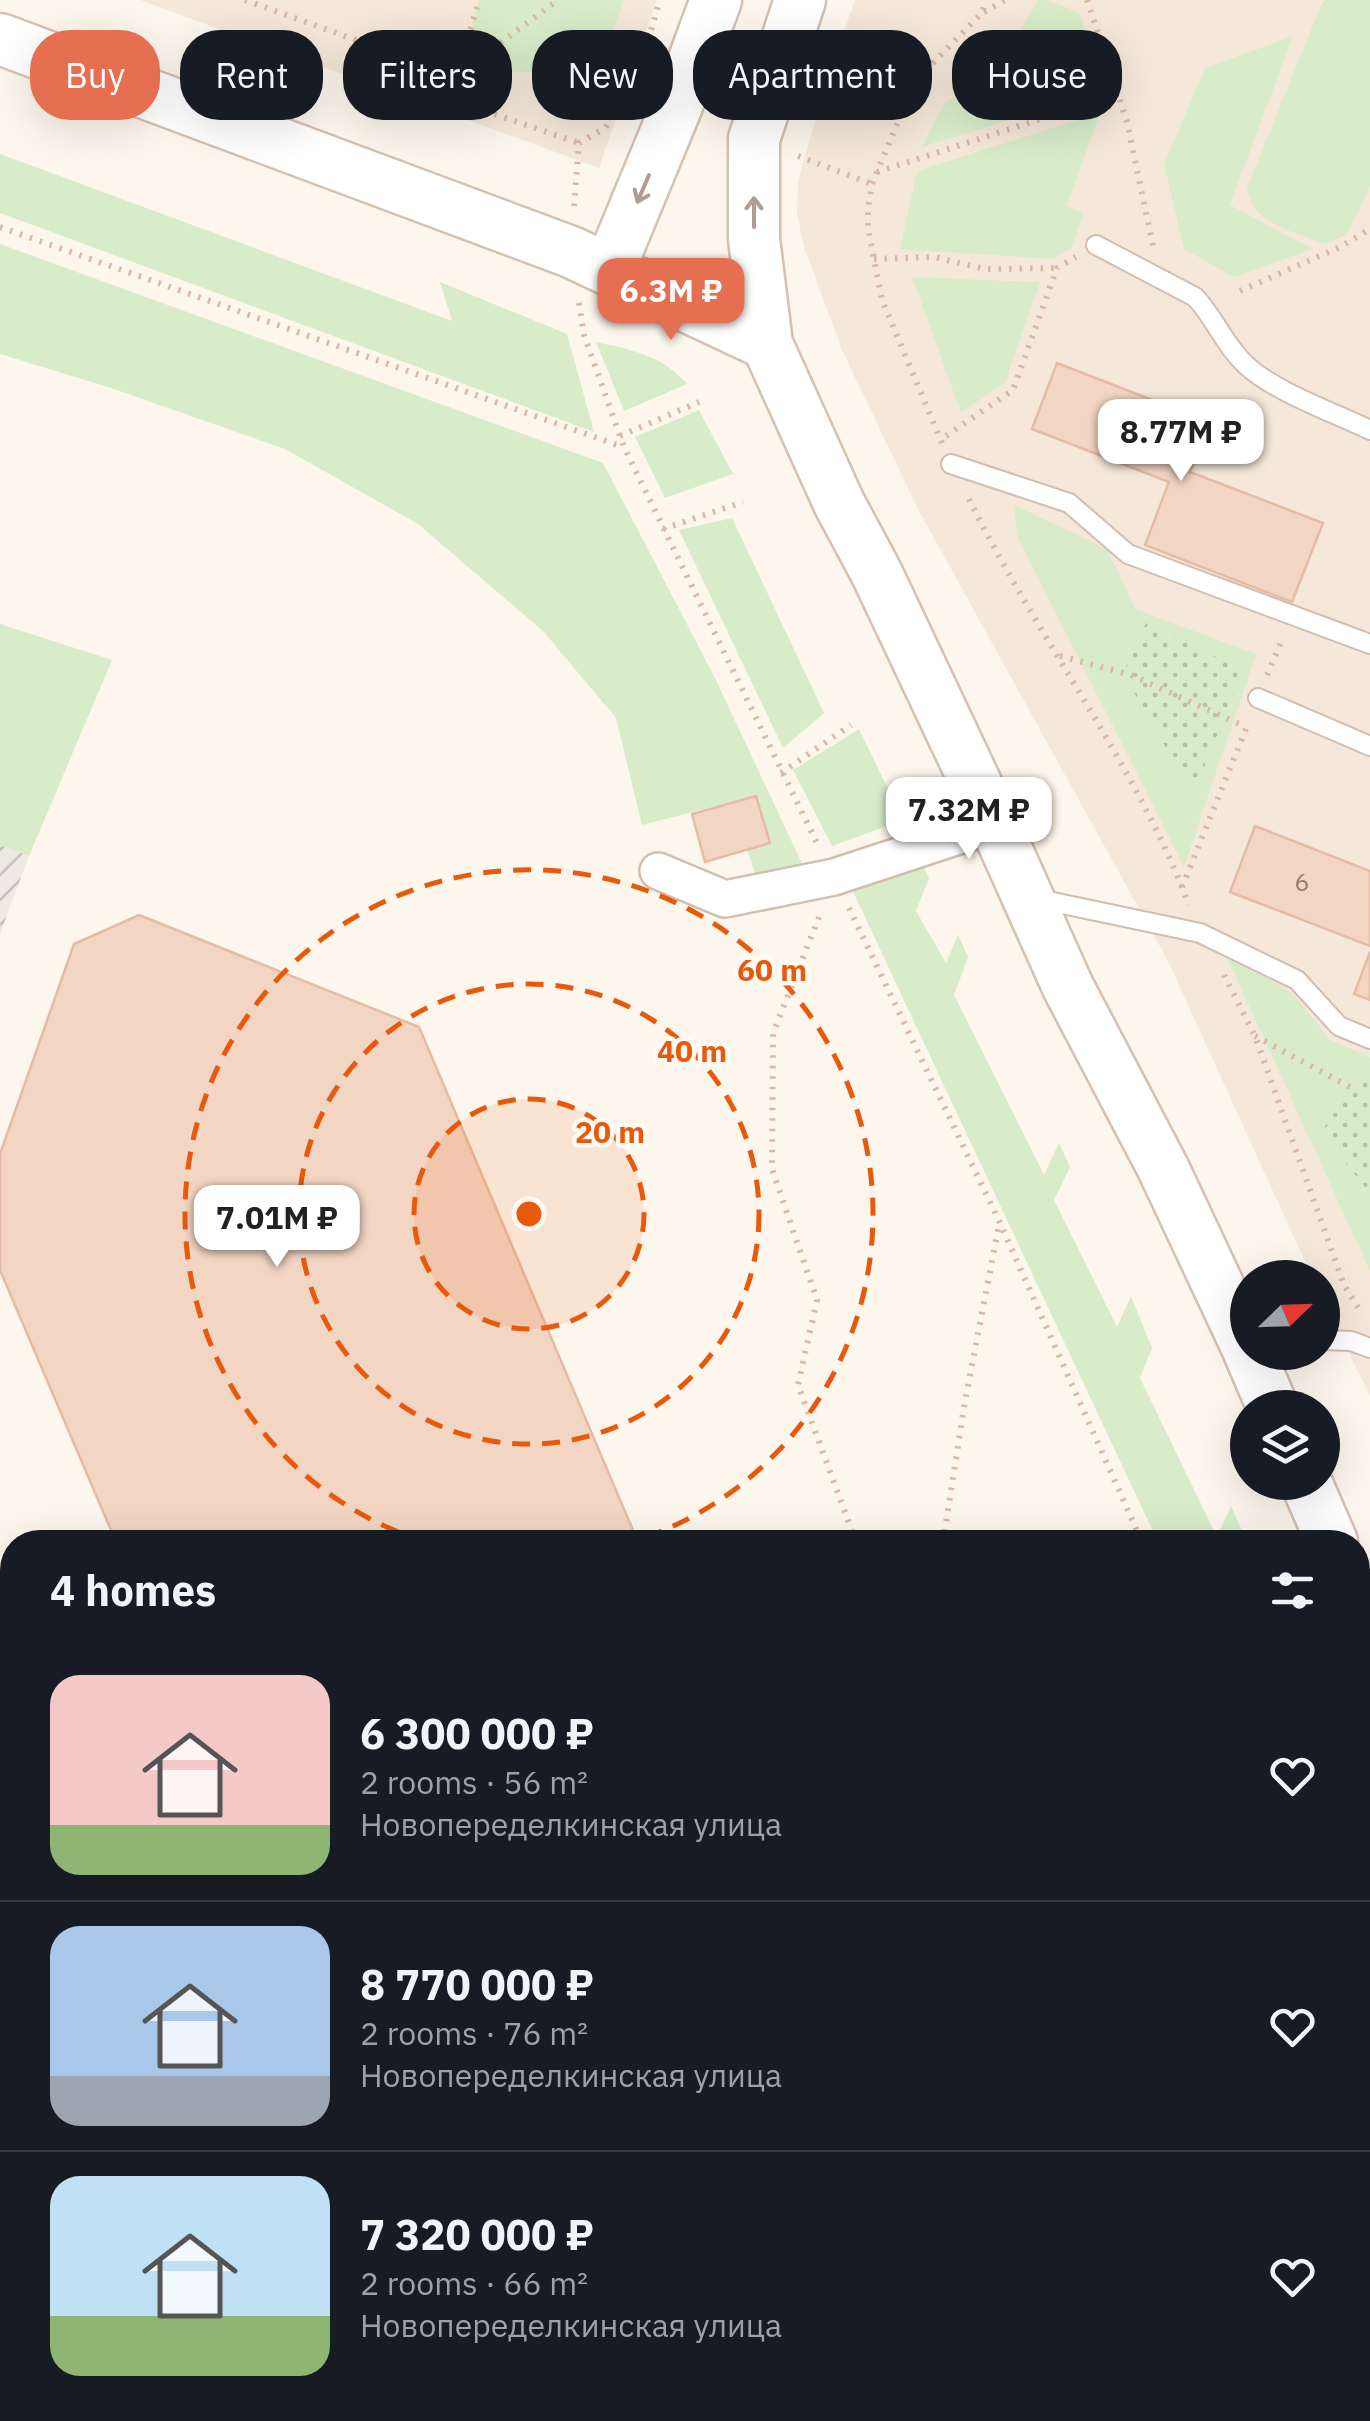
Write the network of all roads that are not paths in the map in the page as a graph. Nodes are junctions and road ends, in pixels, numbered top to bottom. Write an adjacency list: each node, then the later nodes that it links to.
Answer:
1 (716, 0): 5 (main road, one-way to 5)
2 (800, 0): 6 (main road, one-way to 2)
3 (0, 38): 5 (main road)
4 (1096, 244): 7 (lane)
5 (609, 270): 6 (main road)
6 (766, 344): 12 (main road)
7 (1370, 430)
8 (952, 464): 9 (lane)
9 (1370, 644)
10 (1258, 698): 11 (lane)
11 (1370, 746)
12 (995, 824): 13 (street); 14 (main road)
13 (658, 871)
14 (1029, 896): 15 (lane); 16 (main road)
15 (1370, 1039)
16 (1230, 1308)
17 (1340, 1340): 18 (lane)
18 (1370, 1348)
19 (1314, 1500): 20 (main road)
20 (1327, 1530)

